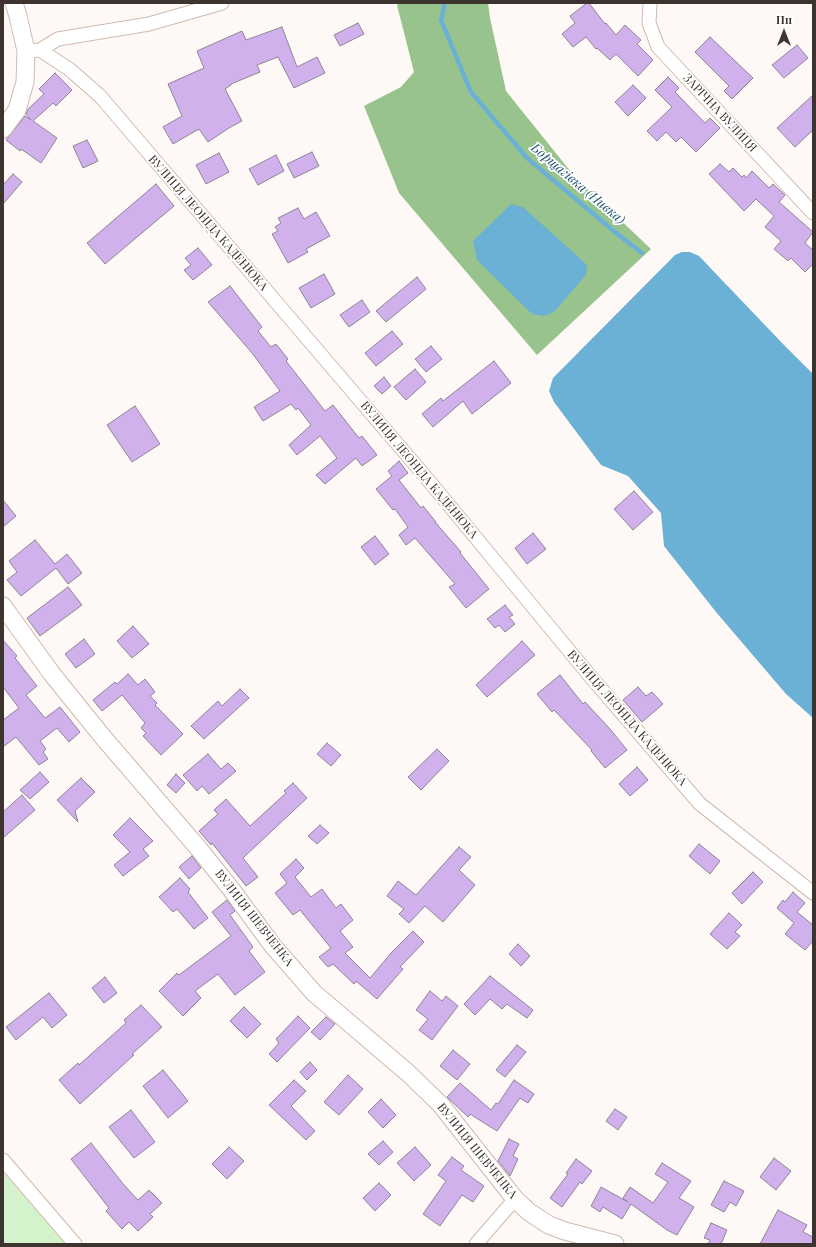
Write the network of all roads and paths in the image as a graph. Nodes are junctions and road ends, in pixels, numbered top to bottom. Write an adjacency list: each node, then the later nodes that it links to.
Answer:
1 (14, 3): 4 (street)
2 (222, 3): 4 (street)
3 (650, 3): 6 (street, ЗАРІЧНА ВУЛИЦЯ)
4 (33, 51): 5 (street); 8 (street, ВУЛИЦЯ ЛЕОНІДА КАДЕНЮКА)
5 (3, 129)
6 (813, 213)
7 (3, 606): 10 (street, ВУЛИЦЯ ШЕВЧЕНКА)
8 (813, 893)
9 (3, 1160): 11 (street)
10 (515, 1199): 12 (street); 13 (street, ВУЛИЦЯ ШЕВЧЕНКА)
11 (75, 1244)
12 (476, 1244)
13 (615, 1244)

